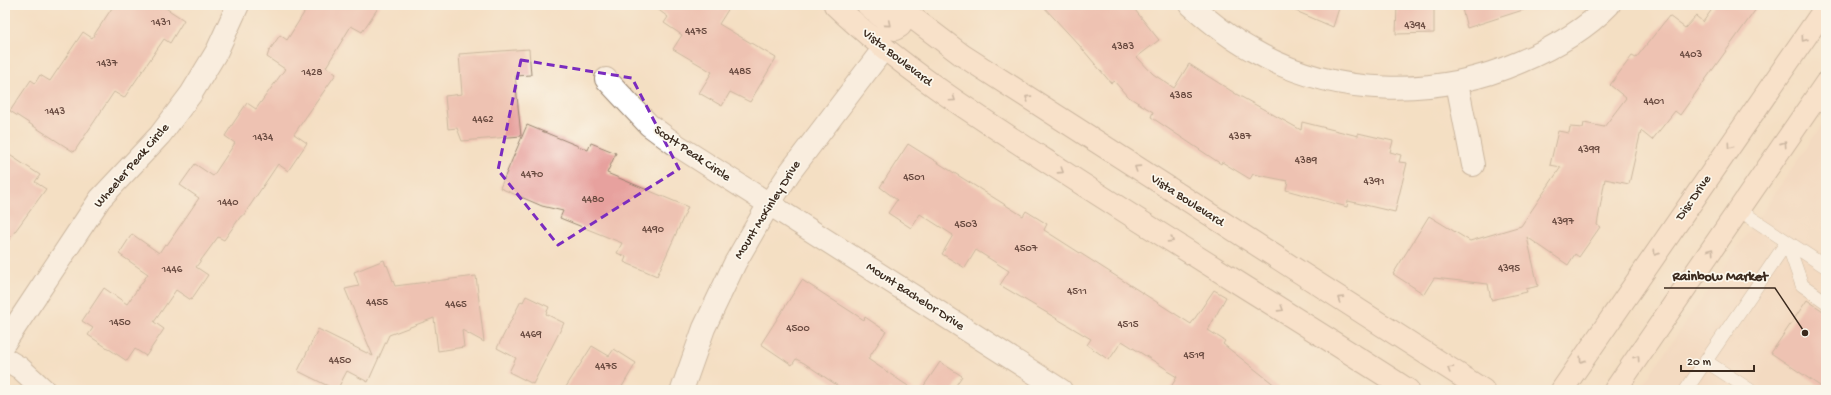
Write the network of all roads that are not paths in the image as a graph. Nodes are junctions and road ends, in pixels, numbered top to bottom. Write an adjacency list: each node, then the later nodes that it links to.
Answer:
1 (238, 5): 18 (street, Wheeler Peak Circle)
2 (835, 5): 8 (main road, Vista Boulevard)
3 (868, 5): 7 (main road, one-way to 7)
4 (1191, 5): 10 (street)
5 (1609, 5): 10 (street)
6 (1826, 7): 26 (main road, Disc Drive, one-way to 26)
7 (906, 8): 25 (main road, Vista Boulevard, one-way to 7)
8 (884, 48): 13 (street, Mount McKinley Drive); 24 (main road, Vista Boulevard, one-way to 24)
9 (606, 78): 13 (street, Scott Peak Circle)
10 (1457, 83): 12 (street)
11 (1826, 83): 14 (main road, one-way to 11)
12 (1473, 165)
13 (768, 204): 22 (street, Mount McKinley Drive); 23 (street, Mount Bachelor Drive)
14 (1739, 210): 15 (lane); 27 (main road, one-way to 14)
15 (1787, 242): 16 (lane); 17 (lane); 20 (lane)
16 (1826, 267)
17 (1826, 302)
18 (5, 342)
19 (5, 358): 21 (street)
20 (1707, 362): 28 (lane); 29 (lane)
21 (44, 390)
22 (682, 390)
23 (1061, 390)
24 (1408, 390)
25 (1483, 390)
26 (1562, 390)
27 (1615, 390)
28 (1686, 390)
29 (1750, 390)

